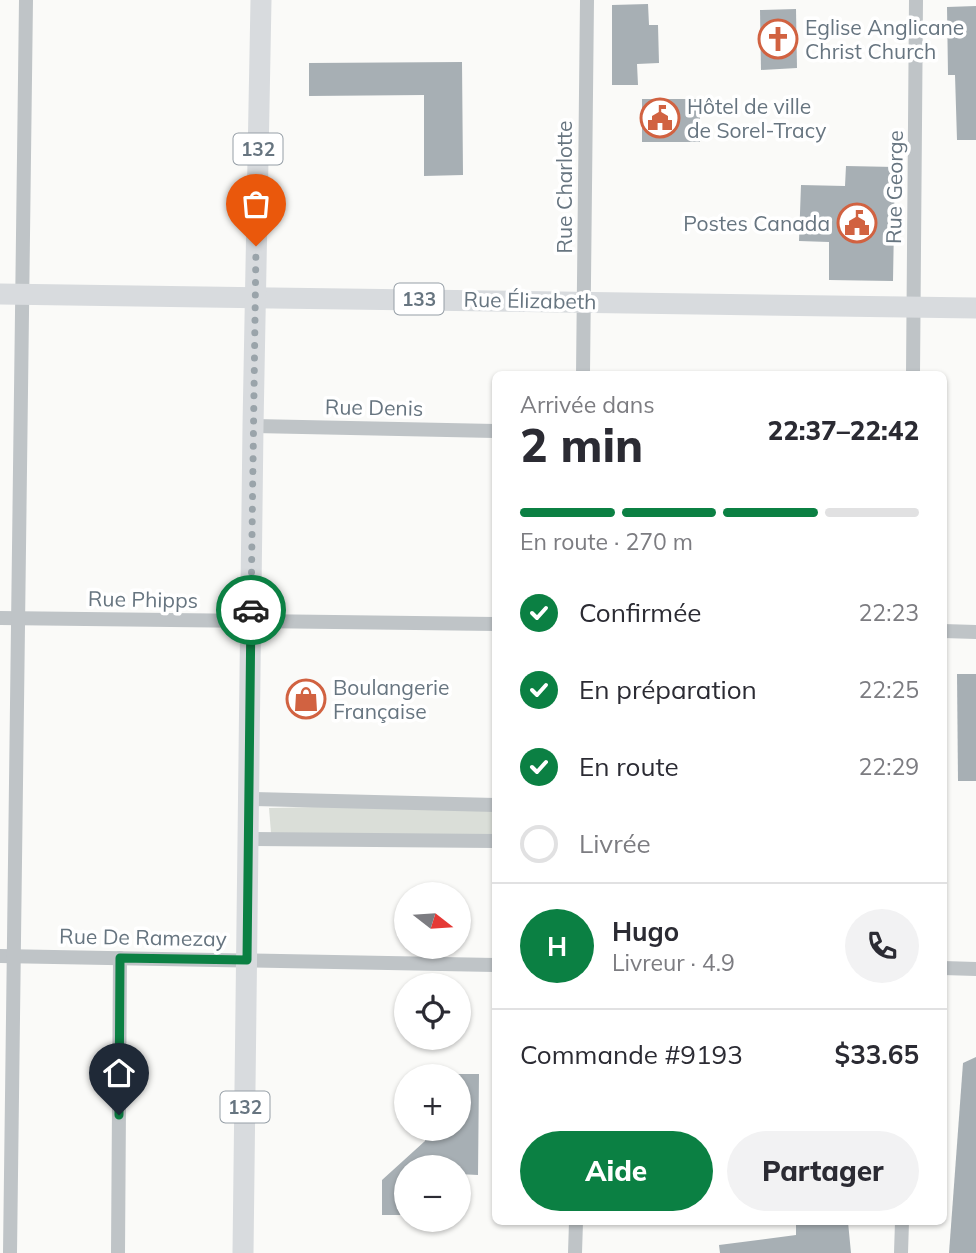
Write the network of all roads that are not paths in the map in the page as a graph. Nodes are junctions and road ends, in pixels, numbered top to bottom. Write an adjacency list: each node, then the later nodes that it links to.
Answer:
1 (26, 0): 5 (street)
2 (261, 0): 6 (main road, 132)
3 (587, 0): 7 (street, Rue Charlotte)
4 (916, 0): 8 (street, Rue George)
5 (11, 294): 6 (main road, Rue Élizabeth / 133); 15 (street)
6 (255, 297): 7 (main road, Rue Élizabeth / 133); 12 (main road, 132)
7 (584, 301): 8 (main road, Rue Élizabeth / 133); 10 (street, Rue Charlotte)
8 (914, 307): 9 (main road, Rue Élizabeth / 133); 11 (street, Rue George)
9 (976, 308)
10 (583, 371)
11 (913, 371)
12 (253, 426): 13 (street, Rue Denis); 16 (main road, 132)
13 (492, 430)
14 (0, 618): 15 (street, Rue Phipps)
15 (17, 618): 16 (street, Rue Phipps); 24 (street)
16 (251, 621): 17 (street, Rue Phipps); 20 (main road, 132)
17 (492, 624)
18 (947, 631): 19 (street)
19 (976, 632)
20 (249, 799): 21 (street); 22 (main road, 132)
21 (492, 805)
22 (249, 839): 23 (street); 26 (main road, 132)
23 (492, 841)
24 (6, 956): 25 (street, Rue De Ramezay); 32 (street)
25 (120, 958): 26 (street, Rue De Ramezay); 33 (street)
26 (247, 960): 27 (street, Rue De Ramezay); 34 (main road, 132)
27 (492, 965)
28 (947, 968): 29 (street)
29 (976, 969)
30 (576, 1225): 35 (street)
31 (902, 1225): 36 (street)
32 (10, 1253)
33 (118, 1253)
34 (243, 1253)
35 (575, 1253)
36 (901, 1253)

